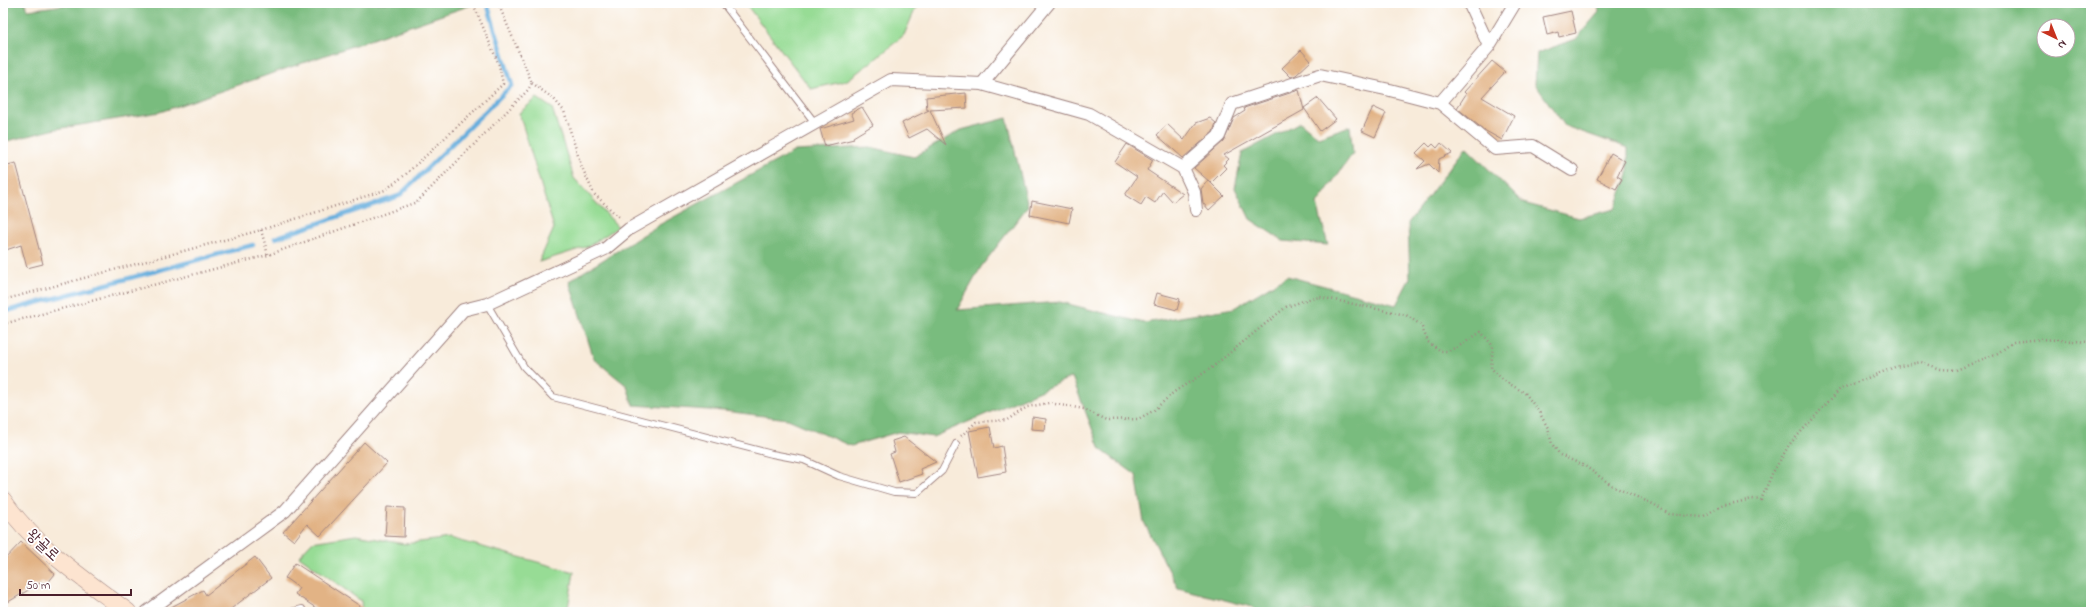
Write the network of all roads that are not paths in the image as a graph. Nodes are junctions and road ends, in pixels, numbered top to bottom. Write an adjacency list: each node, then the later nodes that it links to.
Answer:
1 (723, 3): 8 (lane)
2 (1049, 3): 6 (street)
3 (1469, 3): 5 (street)
4 (1515, 3): 5 (street)
5 (1489, 46): 7 (street)
6 (982, 84): 8 (street); 9 (street)
7 (1440, 103): 9 (street); 10 (street)
8 (815, 123): 12 (street)
9 (1183, 168): 11 (street)
10 (1572, 170)
11 (1196, 210)
12 (487, 304): 13 (lane); 17 (street)
13 (956, 444)
14 (3, 500): 16 (main road, 왕골로)
15 (302, 609): 18 (lane)
16 (120, 611)
17 (147, 612)
18 (291, 612)

